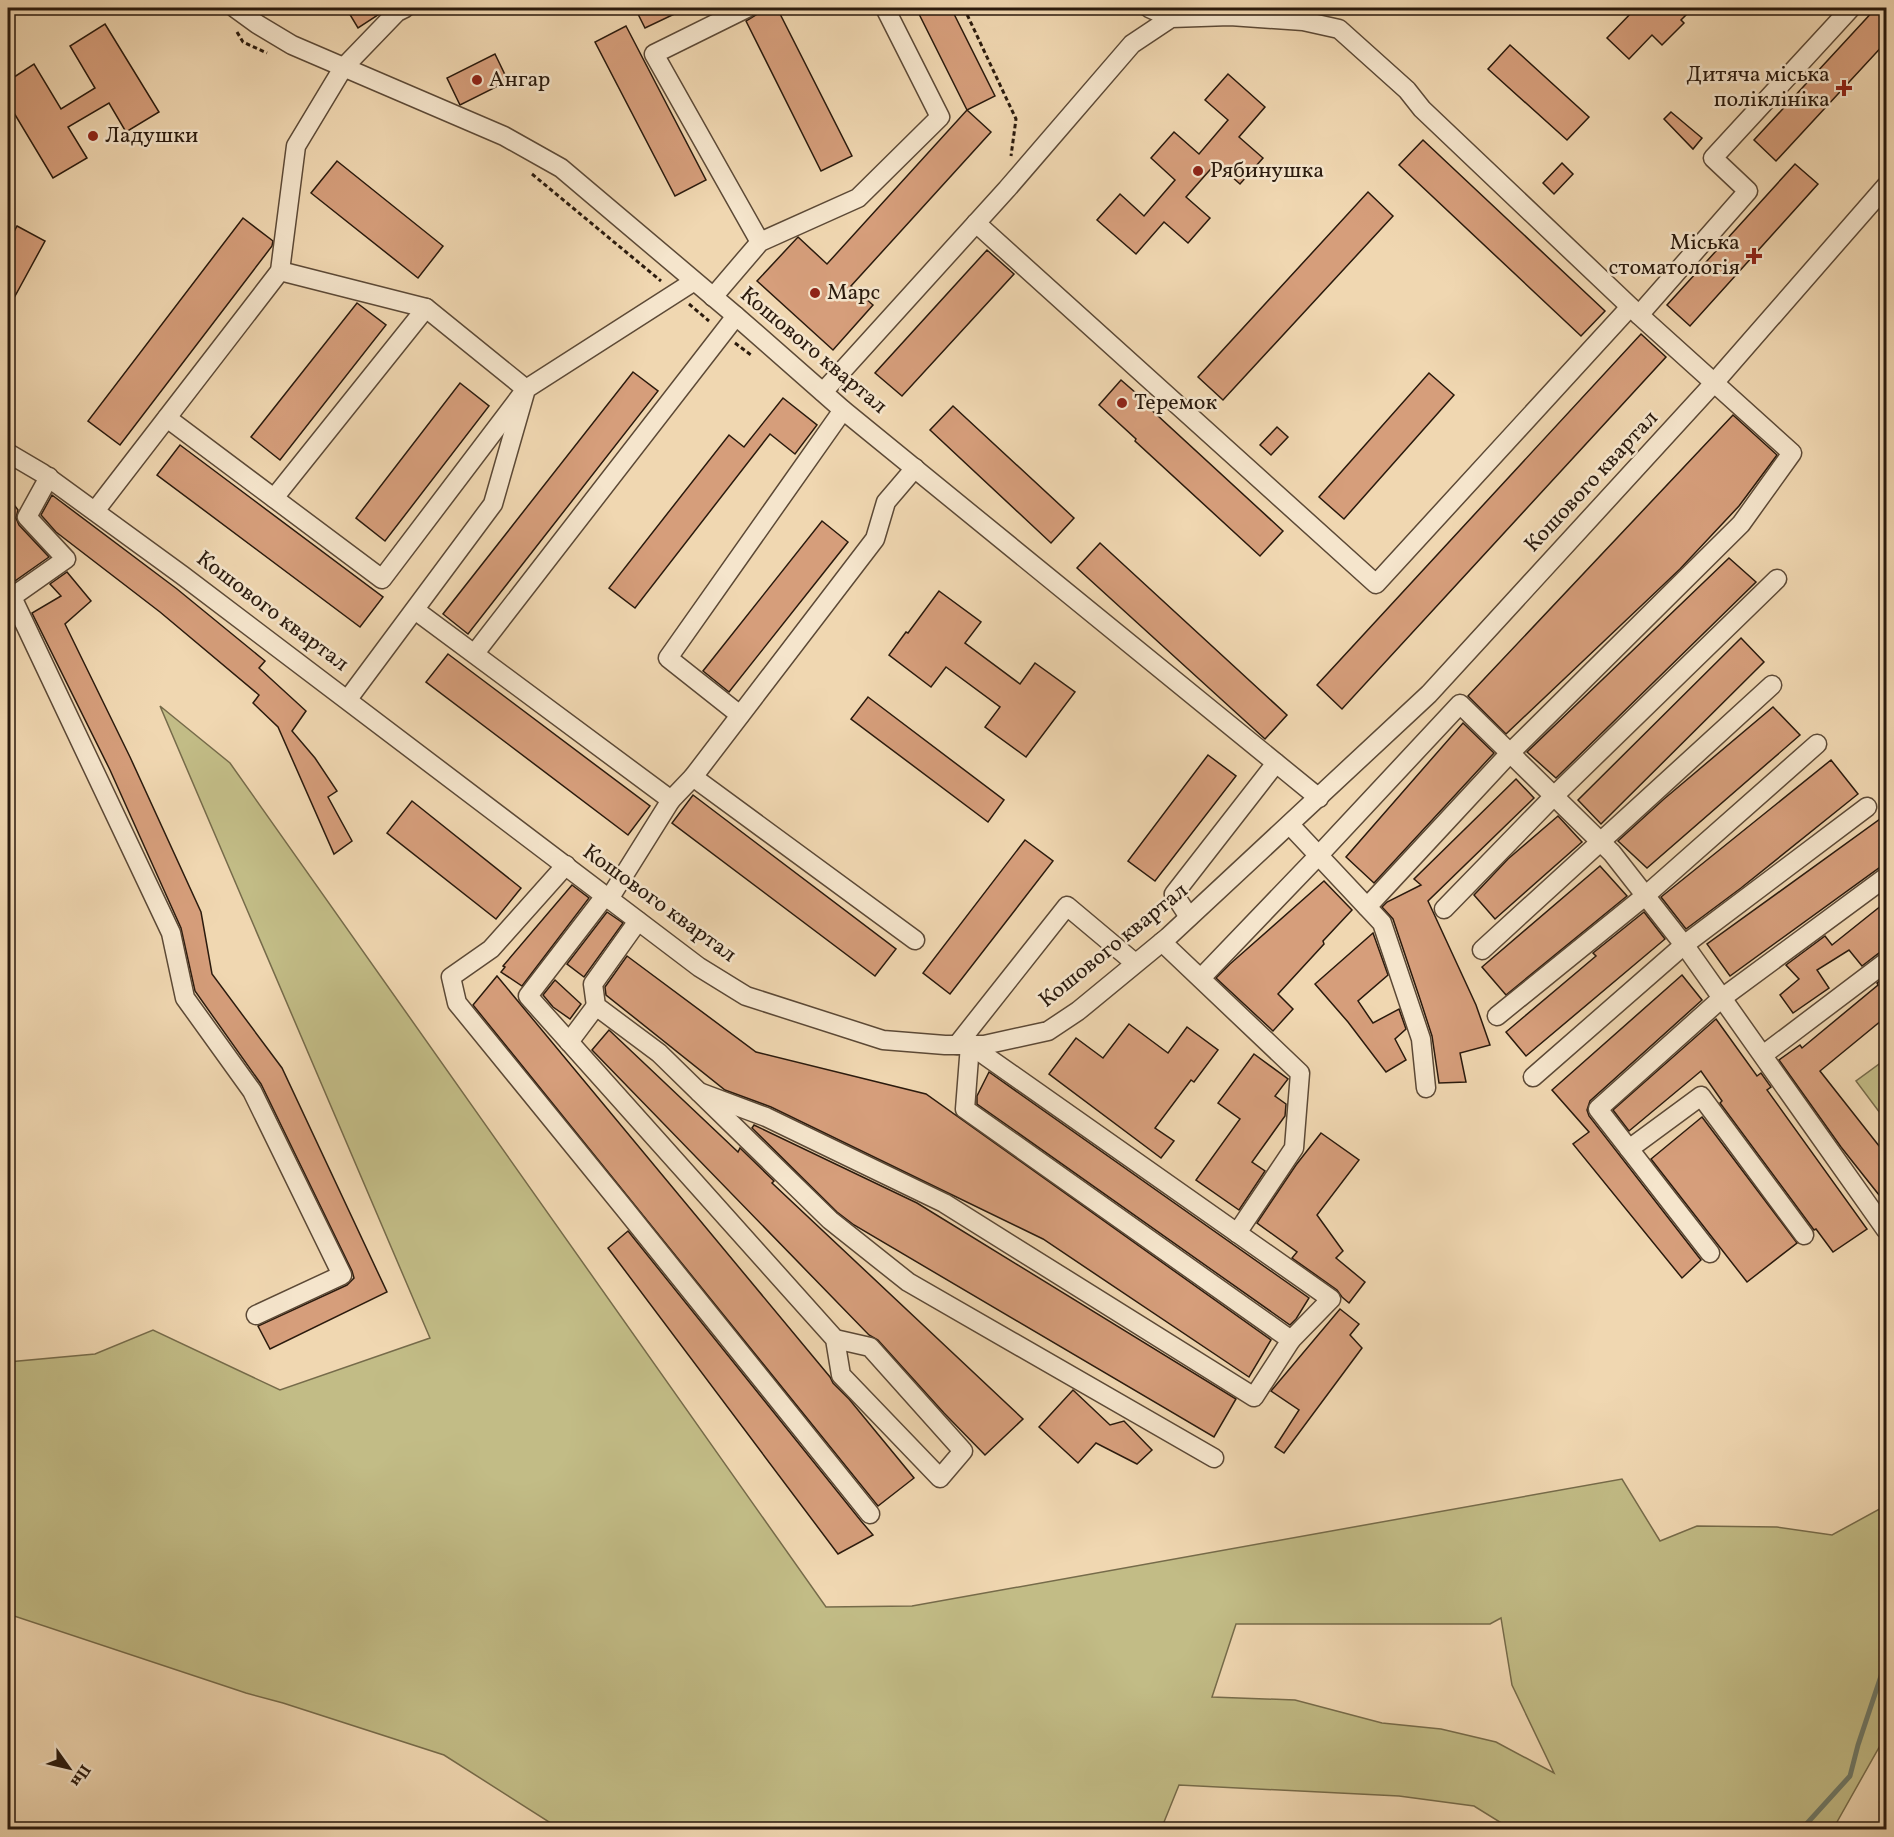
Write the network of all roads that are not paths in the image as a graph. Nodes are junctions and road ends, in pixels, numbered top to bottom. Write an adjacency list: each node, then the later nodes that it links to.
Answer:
1 (747, 8): 11 (street)
2 (885, 8): 11 (street)
3 (1149, 8): 7 (street)
4 (1851, 8): 16 (street)
5 (399, 9): 8 (street)
6 (234, 16): 8 (street, Кошового квартал)
7 (1171, 18): 10 (street); 16 (street)
8 (343, 68): 12 (street); 13 (street, Кошового квартал)
9 (1887, 186): 18 (street, Кошового квартал)
10 (976, 223): 16 (street); 20 (street)
11 (760, 242): 14 (street)
12 (280, 271): 15 (street); 22 (street)
13 (693, 282): 14 (street, Кошового квартал); 19 (street)
14 (713, 297): 17 (street, Кошового квартал)
15 (426, 308): 19 (street); 26 (street)
16 (1635, 311): 18 (street)
17 (736, 316): 20 (street, Кошового квартал); 31 (street)
18 (1714, 383): 36 (street); 40 (street, Кошового квартал)
19 (526, 389): 26 (street); 30 (street)
20 (823, 392): 21 (street, Кошового квартал)
21 (843, 410): 24 (street, Кошового квартал); 34 (street)
22 (167, 418): 26 (street); 27 (street)
23 (8, 453): 25 (street, Кошового квартал)
24 (915, 468): 34 (street); 37 (street, Кошового квартал)
25 (49, 477): 27 (street, Кошового квартал); 29 (street)
26 (274, 498)
27 (95, 511): 33 (street, Кошового квартал)
28 (1777, 579): 39 (street)
29 (10, 596): 75 (street)
30 (415, 610): 31 (street); 33 (street)
31 (475, 653): 41 (street)
32 (1772, 685): 44 (street)
33 (348, 699): 46 (street, Кошового квартал)
34 (740, 715): 38 (street)
35 (1817, 744): 48 (street)
36 (1510, 753): 39 (street); 45 (street); 50 (street)
37 (1276, 763): 40 (street, Кошового квартал); 52 (street)
38 (693, 777): 41 (street); 54 (street)
39 (1554, 796): 44 (street); 51 (street)
40 (1319, 798): 43 (street, Кошового квартал)
41 (671, 800): 49 (street)
42 (1868, 807): 56 (street)
43 (1290, 825): 45 (street); 52 (street, Кошового квартал)
44 (1600, 841): 48 (street); 57 (street)
45 (1318, 855): 50 (street); 60 (street)
46 (566, 865): 49 (street, Кошового квартал); 79 (street)
47 (1887, 878): 61 (street)
48 (1645, 896): 56 (street); 63 (street)
49 (607, 897): 53 (street, Кошового квартал); 64 (street)
50 (1367, 907): 68 (street)
51 (1444, 909)
52 (1189, 917): 55 (street, Кошового квартал)
53 (638, 921): 62 (street); 65 (street, Кошового квартал)
54 (915, 940)
55 (1162, 942): 59 (street, Кошового квартал); 60 (street)
56 (1684, 945): 61 (street); 67 (street)
57 (1482, 950)
58 (1887, 962): 66 (street)
59 (1136, 963): 65 (street, Кошового квартал); 65 (street)
60 (1201, 978): 72 (street)
61 (1722, 998): 66 (street); 70 (street)
62 (596, 1006): 64 (street); 69 (street)
63 (1497, 1016)
64 (569, 1042): 76 (street)
65 (964, 1045): 72 (street); 77 (street)
66 (1763, 1055): 71 (street)
67 (1533, 1077)
68 (1426, 1088)
69 (699, 1092): 77 (street); 78 (street)
70 (1629, 1149): 73 (street); 74 (street)
71 (1887, 1230)
72 (1237, 1233): 77 (street)
73 (1804, 1235)
74 (1710, 1253)
75 (256, 1315)
76 (835, 1339): 76 (street)
77 (1291, 1340)
78 (1214, 1458)
79 (870, 1514)

